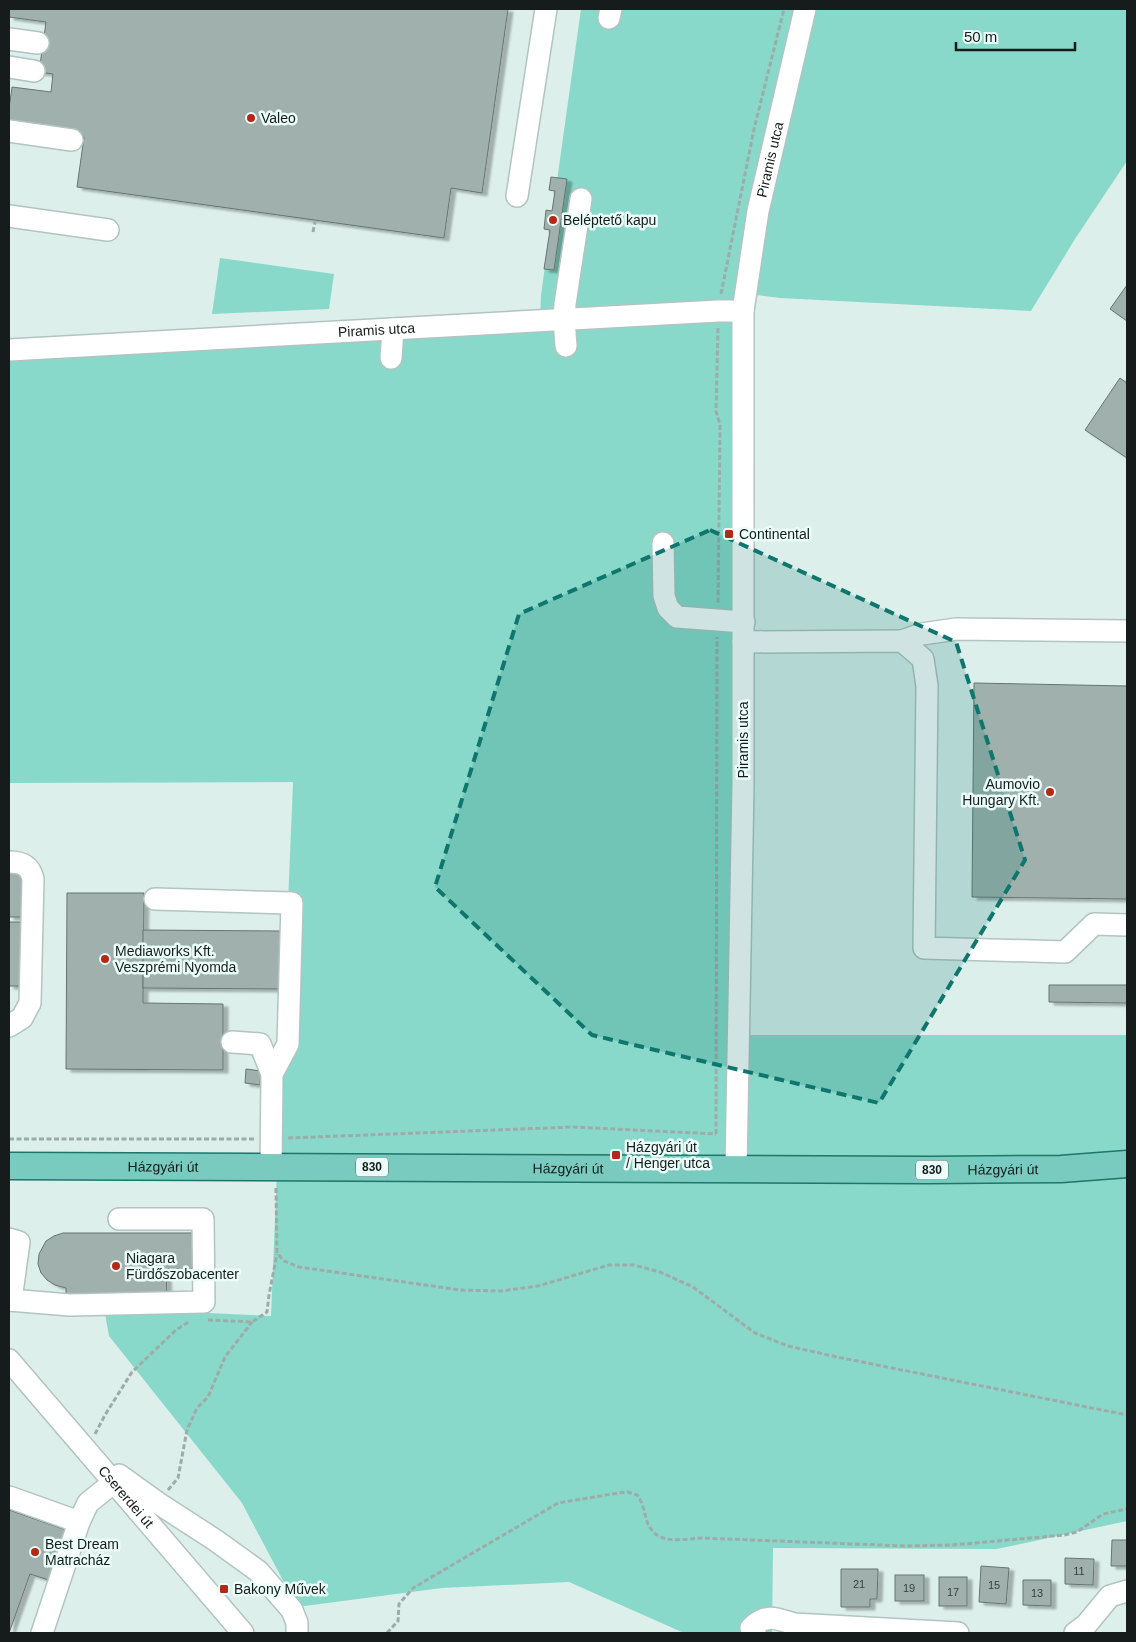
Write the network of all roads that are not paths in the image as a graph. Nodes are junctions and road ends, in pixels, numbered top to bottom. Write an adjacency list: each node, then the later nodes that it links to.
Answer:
1 (546, 9): 9 (street)
2 (805, 9): 13 (street, Piramis utca)
3 (9, 39): 4 (street)
4 (38, 43)
5 (9, 67): 6 (street)
6 (34, 71)
7 (9, 131): 8 (street)
8 (72, 140)
9 (517, 196)
10 (581, 199): 14 (street)
11 (9, 216): 12 (street)
12 (108, 230)
13 (743, 311): 14 (street, Piramis utca); 21 (street, Piramis utca)
14 (564, 320): 15 (street, Piramis utca); 16 (street)
15 (393, 329): 17 (street, Piramis utca); 18 (street)
16 (566, 346)
17 (9, 350)
18 (391, 358)
19 (662, 543): 21 (street)
20 (1127, 631): 22 (street)
21 (743, 632): 22 (street); 32 (street, Piramis utca)
22 (902, 641): 25 (street)
23 (9, 862): 26 (street)
24 (154, 899): 28 (street)
25 (1127, 925)
26 (9, 1026)
27 (232, 1042): 28 (street)
28 (272, 1074): 31 (street)
29 (1127, 1164): 32 (main road, Házgyári út / 830)
30 (9, 1166): 31 (main road, Házgyári út / 830)
31 (273, 1167): 32 (main road, Házgyári út / 830)
32 (736, 1169)
33 (119, 1218): 35 (street)
34 (9, 1239): 35 (street)
35 (10, 1300)
36 (9, 1360): 37 (street, Csererdei út)
37 (87, 1451): 38 (street, Csererdei út); 45 (street)
38 (114, 1482): 40 (street); 44 (street, Csererdei út)
39 (9, 1497): 40 (street)
40 (79, 1522): 43 (street)
41 (1127, 1591): 48 (street)
42 (787, 1629): 46 (street); 47 (street)
43 (42, 1633)
44 (243, 1633)
45 (297, 1633)
46 (755, 1633)
47 (958, 1633)
48 (1075, 1633)

